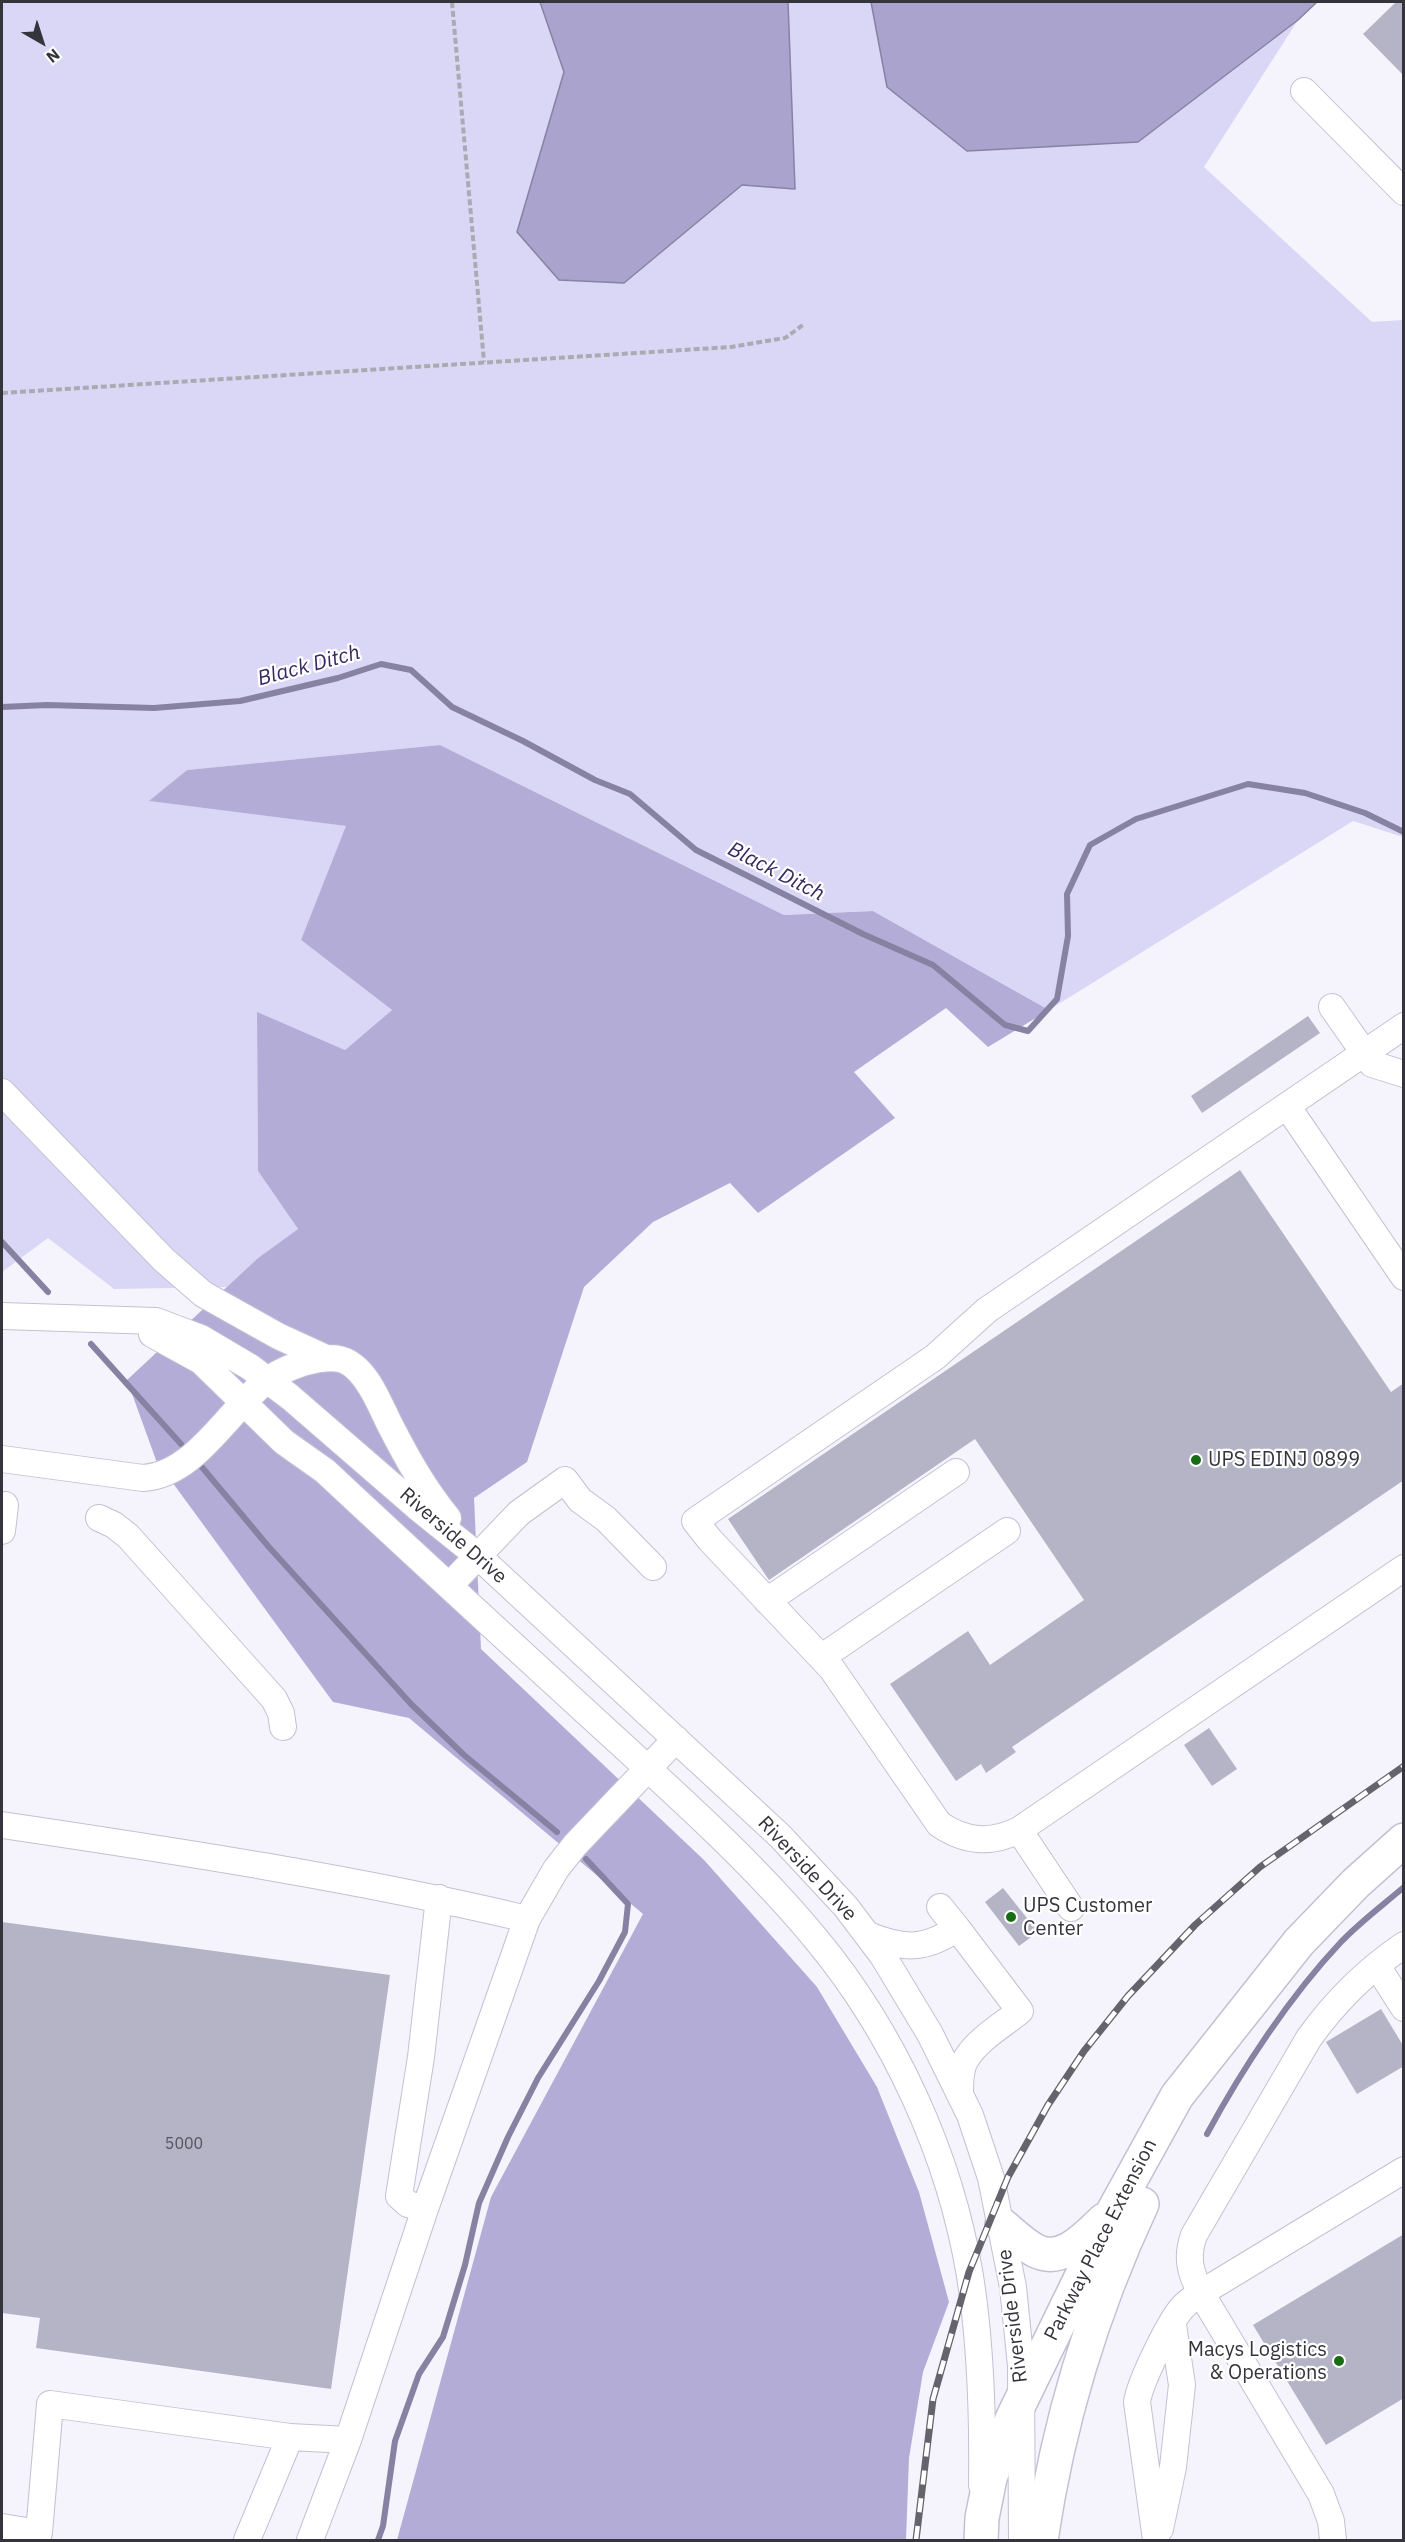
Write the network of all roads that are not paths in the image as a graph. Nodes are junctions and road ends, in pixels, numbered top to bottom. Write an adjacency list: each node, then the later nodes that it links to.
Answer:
1 (1304, 91): 2 (street)
2 (1404, 192)
3 (1332, 1007): 5 (street)
4 (1404, 1026): 5 (street)
5 (1364, 1053): 6 (street); 8 (street)
6 (1404, 1074)
7 (2, 1092): 12 (street)
8 (1287, 1106): 9 (street); 29 (street)
9 (1404, 1277)
10 (2, 1316): 11 (street)
11 (116, 1321): 13 (street, Riverside Drive); 15 (street, Riverside Drive)
12 (326, 1358): 13 (street); 14 (street); 25 (street)
13 (268, 1380): 14 (street, Riverside Drive); 15 (street)
14 (290, 1397): 19 (street); 25 (street, Riverside Drive)
15 (245, 1402): 16 (street); 17 (street, Riverside Drive)
16 (219, 1430): 17 (street); 18 (street)
17 (284, 1442): 19 (street, Riverside Drive)
18 (2, 1458)
19 (325, 1471): 28 (street, Riverside Drive)
20 (956, 1472): 29 (street)
21 (5, 1505): 23 (street)
22 (99, 1518): 31 (street)
23 (2, 1531)
24 (1007, 1531): 30 (street)
25 (478, 1556): 26 (street); 28 (street); 32 (street, Riverside Drive)
26 (653, 1567)
27 (1404, 1568): 35 (street)
28 (449, 1586): 33 (street, Riverside Drive)
29 (767, 1600): 30 (street)
30 (822, 1657): 35 (street)
31 (283, 1727)
32 (676, 1739): 33 (street); 42 (street, Riverside Drive)
33 (647, 1768): 40 (street); 58 (street, Riverside Drive)
34 (2, 1825): 37 (street)
35 (1019, 1830): 39 (street)
36 (1404, 1840): 46 (main road, Parkway Place Extension)
37 (439, 1898): 40 (street); 49 (street)
38 (940, 1907): 41 (street)
39 (1071, 1908)
40 (527, 1919): 49 (street)
41 (957, 1928): 42 (street); 47 (street)
42 (868, 1935): 47 (street, Riverside Drive)
43 (1404, 1945): 44 (street)
44 (1377, 1966): 45 (street); 52 (street)
45 (1404, 2008)
46 (1243, 2013): 50 (main road, Parkway Place Extension); 63 (main road, Parkway Place Extension)
47 (960, 2091): 51 (street, Riverside Drive)
48 (1404, 2170): 52 (street)
49 (424, 2209): 56 (street)
50 (1114, 2210): 51 (main road); 54 (main road, Parkway Place Extension)
51 (1002, 2226): 54 (street, Riverside Drive)
52 (1201, 2293): 53 (street); 65 (street)
53 (1173, 2325): 64 (street); 64 (street)
54 (1022, 2398): 58 (main road, Parkway Place Extension); 62 (street, Riverside Drive)
55 (290, 2437): 56 (street); 59 (street); 60 (street)
56 (348, 2440): 61 (street)
57 (2, 2528): 59 (street)
58 (982, 2529)
59 (39, 2537)
60 (247, 2541)
61 (310, 2541)
62 (1022, 2541)
63 (1041, 2541)
64 (1157, 2541)
65 (1333, 2541)

